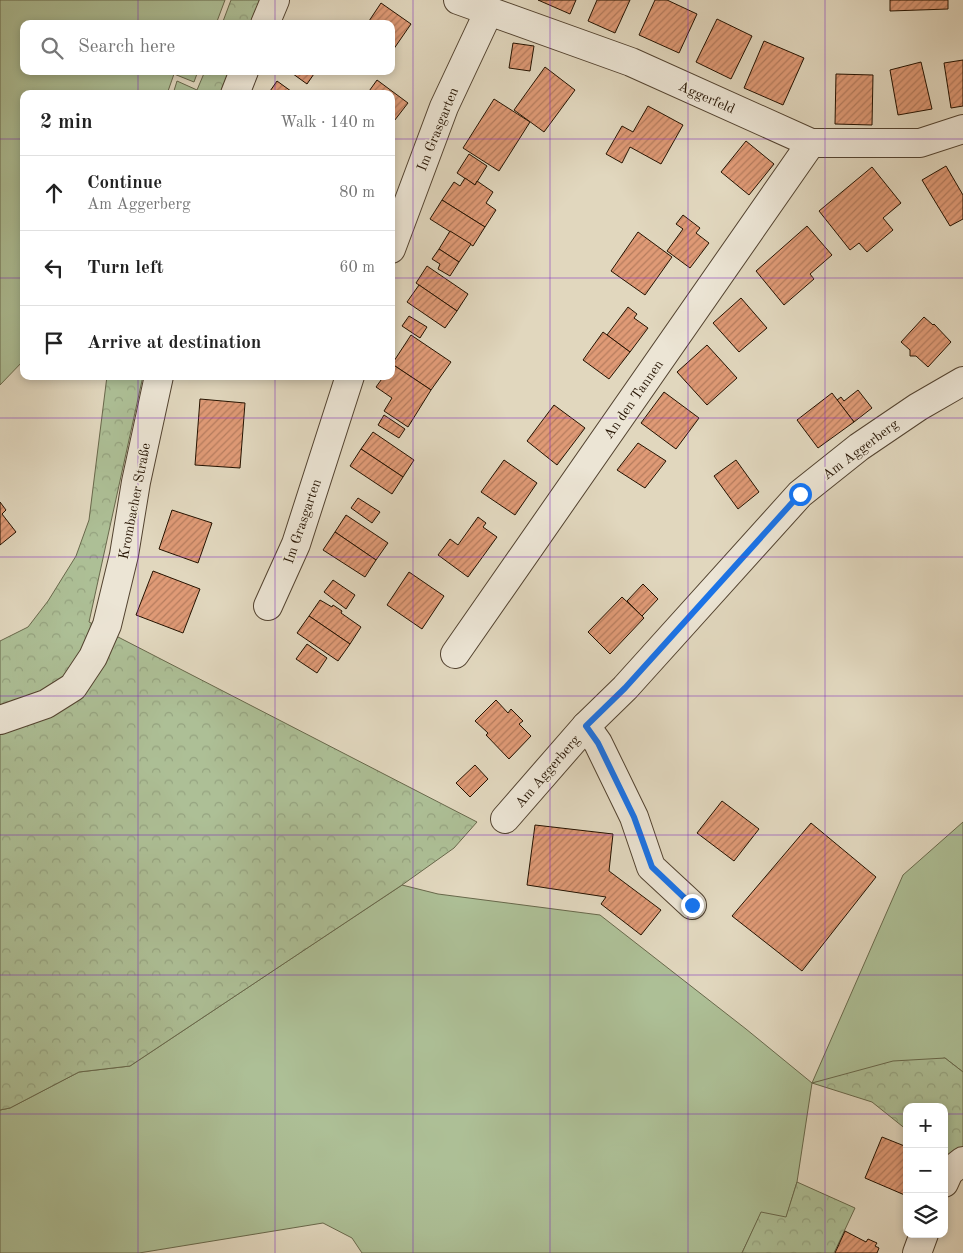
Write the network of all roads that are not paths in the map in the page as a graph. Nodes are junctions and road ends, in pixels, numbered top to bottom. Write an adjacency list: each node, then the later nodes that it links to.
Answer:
1 (275, 0): 4 (street)
2 (458, 0): 3 (street, Aggerfeld)
3 (489, 11): 8 (street, Aggerfeld); 9 (street, Im Grasgarten)
4 (267, 20)
5 (242, 75): 6 (street)
6 (236, 90)
7 (963, 129): 8 (street, Aggerfeld)
8 (811, 144): 14 (street, An den Tannen)
9 (395, 238)
10 (158, 380): 15 (street, Krombacher Straße)
11 (349, 380): 13 (street, Im Grasgarten)
12 (963, 381): 16 (street, Am Aggerberg)
13 (268, 606)
14 (455, 654)
15 (0, 720)
16 (586, 726): 17 (street, Am Aggerberg); 18 (street)
17 (504, 819)
18 (692, 905)
19 (963, 1161): 20 (street)
20 (948, 1174)
21 (923, 1238): 22 (street)
22 (918, 1253)

